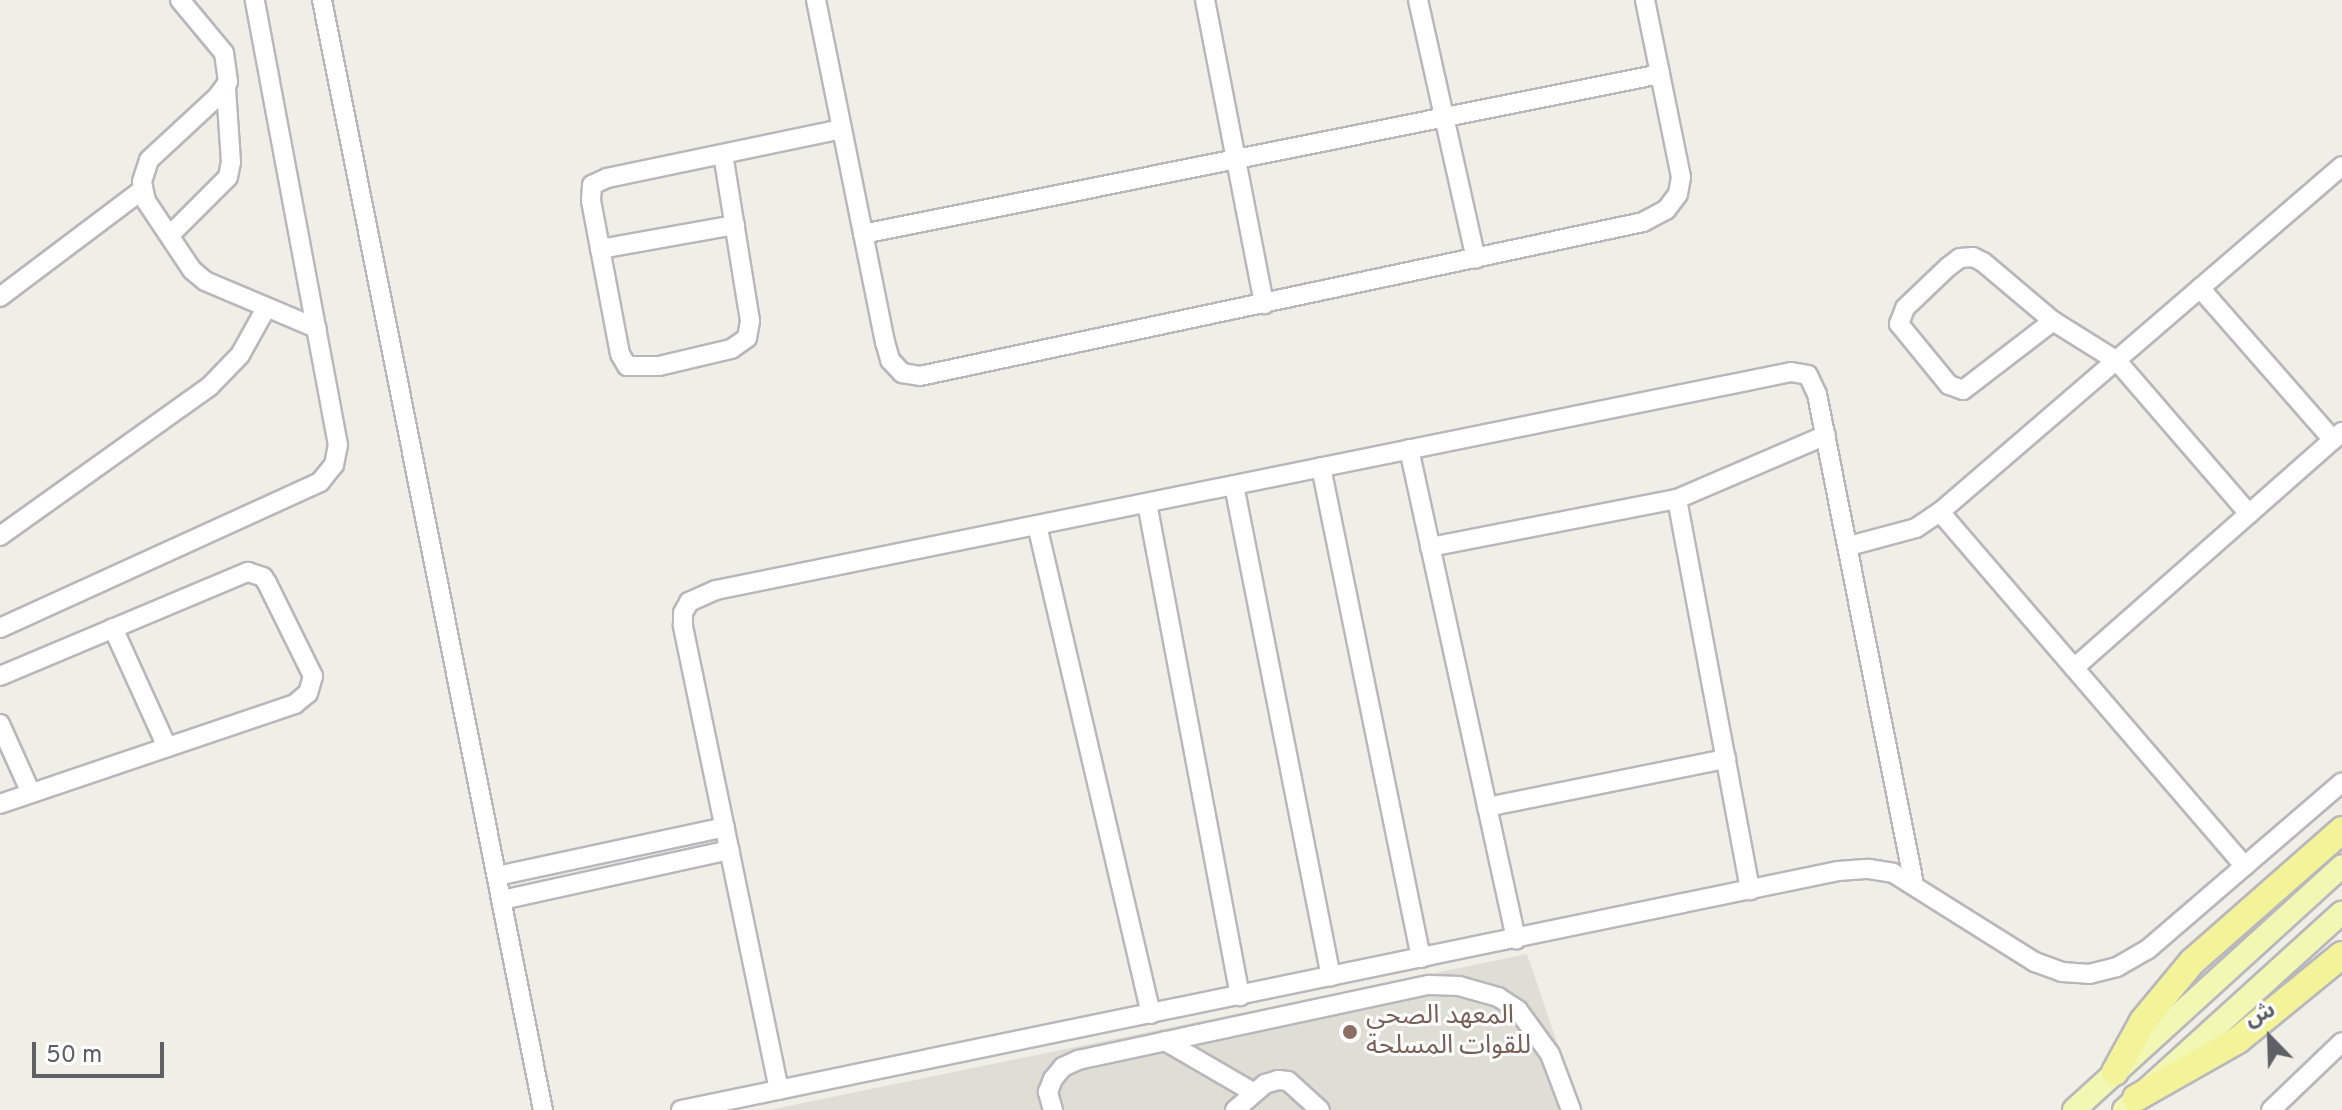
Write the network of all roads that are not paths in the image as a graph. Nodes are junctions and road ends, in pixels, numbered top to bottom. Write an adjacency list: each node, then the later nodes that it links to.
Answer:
1 (180, 0): 9 (street)
2 (255, 0): 26 (street)
3 (322, 0): 57 (street)
4 (816, 0): 11 (street)
5 (1205, 0): 13 (street)
6 (1418, 0): 10 (street)
7 (1645, 0): 8 (street)
8 (1660, 74): 10 (street); 20 (street)
9 (226, 89): 15 (street); 18 (street)
10 (1443, 117): 13 (street); 20 (street)
11 (842, 129): 12 (street); 17 (street)
12 (723, 154): 16 (street); 19 (street)
13 (1238, 159): 17 (street); 23 (street)
14 (2342, 166): 21 (street)
15 (142, 190): 18 (street); 22 (street)
16 (735, 225): 19 (street); 19 (street)
17 (863, 234): 23 (street)
18 (170, 235): 24 (street)
19 (600, 249)
20 (1476, 259): 23 (street)
21 (2200, 288): 27 (street); 29 (street)
22 (0, 297)
23 (1264, 304)
24 (266, 308): 26 (street); 38 (street)
25 (2053, 321): 25 (street); 27 (street)
26 (316, 328): 41 (street)
27 (2117, 361): 35 (street); 36 (street)
28 (1826, 435): 30 (street); 33 (street); 39 (street)
29 (2337, 436): 36 (street)
30 (1409, 449): 31 (street); 40 (street)
31 (1321, 467): 32 (street); 64 (street)
32 (1234, 485): 34 (street); 65 (street)
33 (1677, 499): 40 (street); 47 (street)
34 (1147, 503): 37 (street); 66 (street)
35 (1940, 512): 39 (street); 43 (street)
36 (2249, 514): 43 (street)
37 (1037, 525): 52 (street); 67 (street)
38 (0, 536)
39 (1849, 546): 58 (street)
40 (1430, 547): 51 (street)
41 (0, 628)
42 (113, 628): 44 (street); 46 (street); 46 (street)
43 (2074, 668): 55 (street)
44 (0, 676)
45 (0, 724): 49 (street)
46 (167, 747): 49 (street)
47 (1726, 759): 51 (street); 59 (street)
48 (2342, 782): 55 (street)
49 (31, 793): 50 (street)
50 (0, 804)
51 (1487, 807): 62 (street)
52 (725, 827): 54 (street); 57 (street)
53 (2342, 830): 70 (highway)
54 (730, 850): 60 (street); 71 (street)
55 (2245, 866): 58 (street)
56 (2342, 866): 70 (main road)
57 (497, 876): 60 (street)
58 (1914, 883): 59 (street)
59 (1750, 890): 62 (street)
60 (502, 900): 74 (street)
61 (2342, 912): 73 (main road)
62 (1516, 939): 64 (street)
63 (2342, 955): 73 (highway)
64 (1421, 958): 65 (street)
65 (1331, 977): 66 (street)
66 (1240, 996): 67 (street)
67 (1151, 1014): 71 (street)
68 (1165, 1041): 72 (street); 76 (street); 79 (street)
69 (2342, 1042): 81 (street)
70 (2115, 1072): 80 (main road)
71 (779, 1090): 75 (street)
72 (1253, 1092): 77 (street); 78 (street)
73 (2130, 1104)
74 (543, 1110)
75 (681, 1110)
76 (1053, 1110)
77 (1235, 1110)
78 (1320, 1110)
79 (1571, 1110)
80 (2074, 1110)
81 (2271, 1110)

